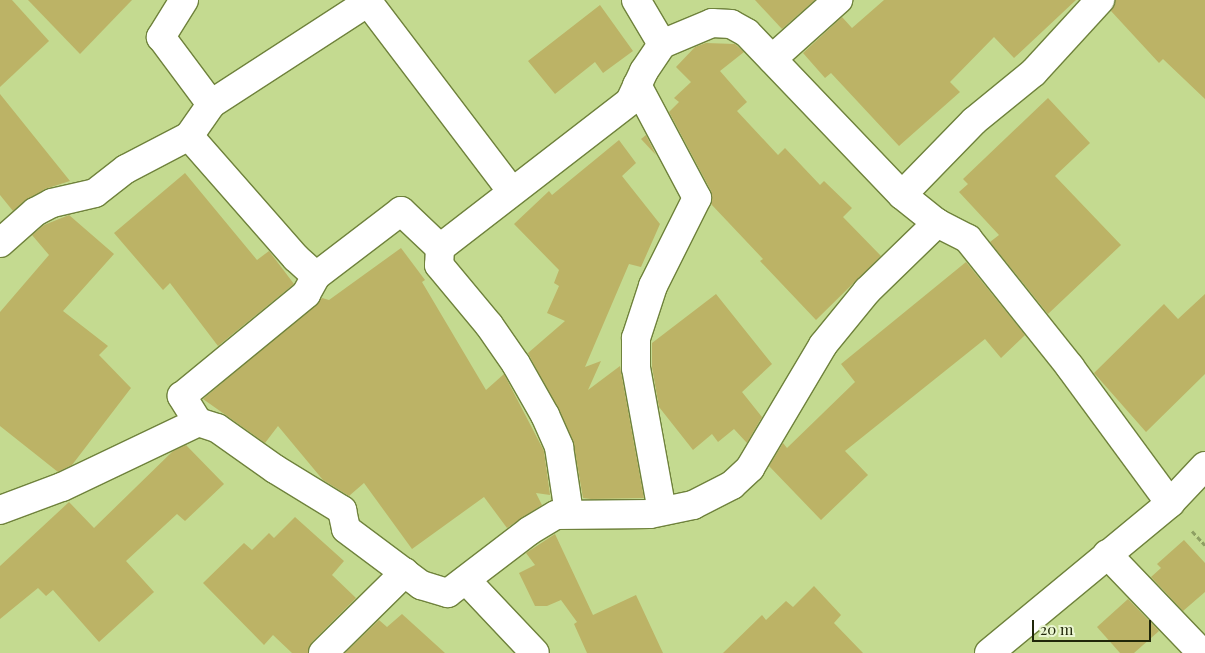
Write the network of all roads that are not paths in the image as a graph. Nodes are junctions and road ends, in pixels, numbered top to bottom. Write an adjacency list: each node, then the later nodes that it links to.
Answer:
1 (184, 0): 8 (street)
2 (636, 0): 5 (street)
3 (838, 0): 6 (street)
4 (1100, 0): 11 (street)
5 (662, 44): 6 (street); 7 (street)
6 (772, 59): 11 (street)
7 (637, 85): 10 (street); 20 (street)
8 (211, 104): 9 (street); 10 (street)
9 (189, 136): 13 (street); 15 (street)
10 (512, 192): 14 (street)
11 (902, 195): 12 (street)
12 (937, 223): 18 (street); 20 (street)
13 (0, 243)
14 (440, 248): 15 (street); 21 (street)
15 (316, 276): 16 (street)
16 (198, 422): 19 (street); 23 (street)
17 (1205, 466): 18 (street)
18 (1170, 503): 22 (street)
19 (0, 510)
20 (662, 511): 21 (street)
21 (568, 513): 24 (street)
22 (1107, 554): 25 (street); 28 (street)
23 (405, 572): 24 (street); 26 (street)
24 (466, 580): 27 (street)
25 (994, 651)
26 (323, 653)
27 (535, 653)
28 (1202, 653)

